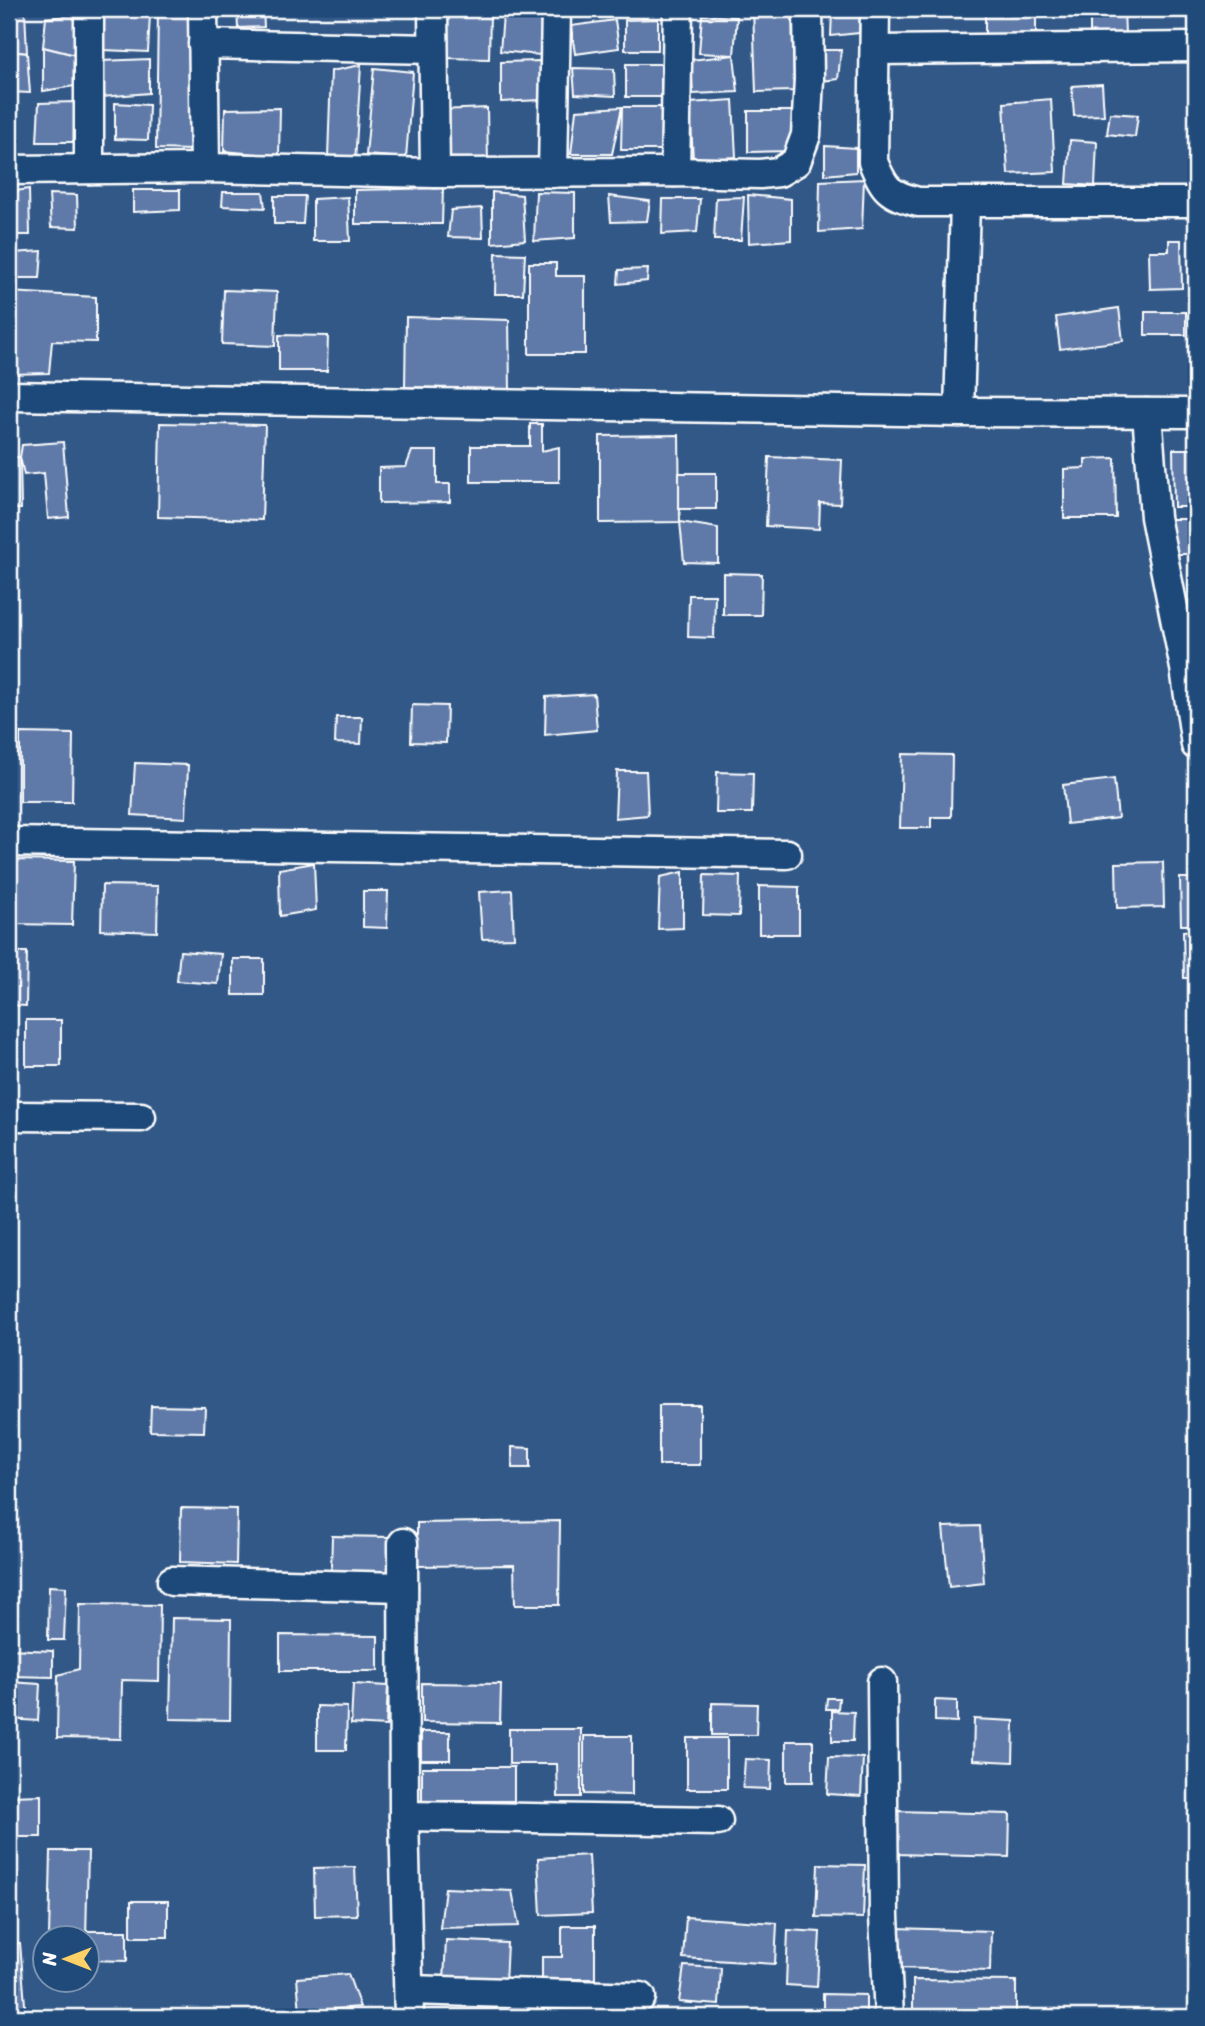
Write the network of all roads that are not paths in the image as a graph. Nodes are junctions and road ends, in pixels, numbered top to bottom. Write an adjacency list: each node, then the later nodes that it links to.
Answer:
1 (89, 9): 13 (street)
2 (203, 9): 8 (street)
3 (433, 9): 10 (street)
4 (556, 9): 17 (street)
5 (678, 9): 15 (street)
6 (808, 9): 15 (street)
7 (875, 9): 11 (street)
8 (203, 44): 10 (street); 12 (street)
9 (1196, 47): 11 (street)
10 (433, 48): 16 (street)
11 (875, 50): 19 (street)
12 (205, 168): 13 (street); 16 (street)
13 (89, 169): 14 (street)
14 (9, 170)
15 (675, 172): 17 (street)
16 (435, 173): 17 (street)
17 (553, 173)
18 (1196, 202): 19 (street)
19 (965, 203): 21 (street)
20 (9, 396): 21 (street)
21 (959, 412): 22 (street)
22 (1147, 413): 23 (street); 24 (street)
23 (1196, 413)
24 (1196, 745)
25 (9, 842): 26 (street)
26 (787, 854)
27 (9, 1116): 28 (street)
28 (141, 1117)
29 (403, 1543): 31 (street)
30 (172, 1581): 31 (street)
31 (403, 1587): 33 (street)
32 (882, 1682): 37 (street)
33 (404, 1816): 34 (street); 36 (street)
34 (718, 1821)
35 (641, 1997): 36 (street)
36 (409, 2004)
37 (889, 2017)

